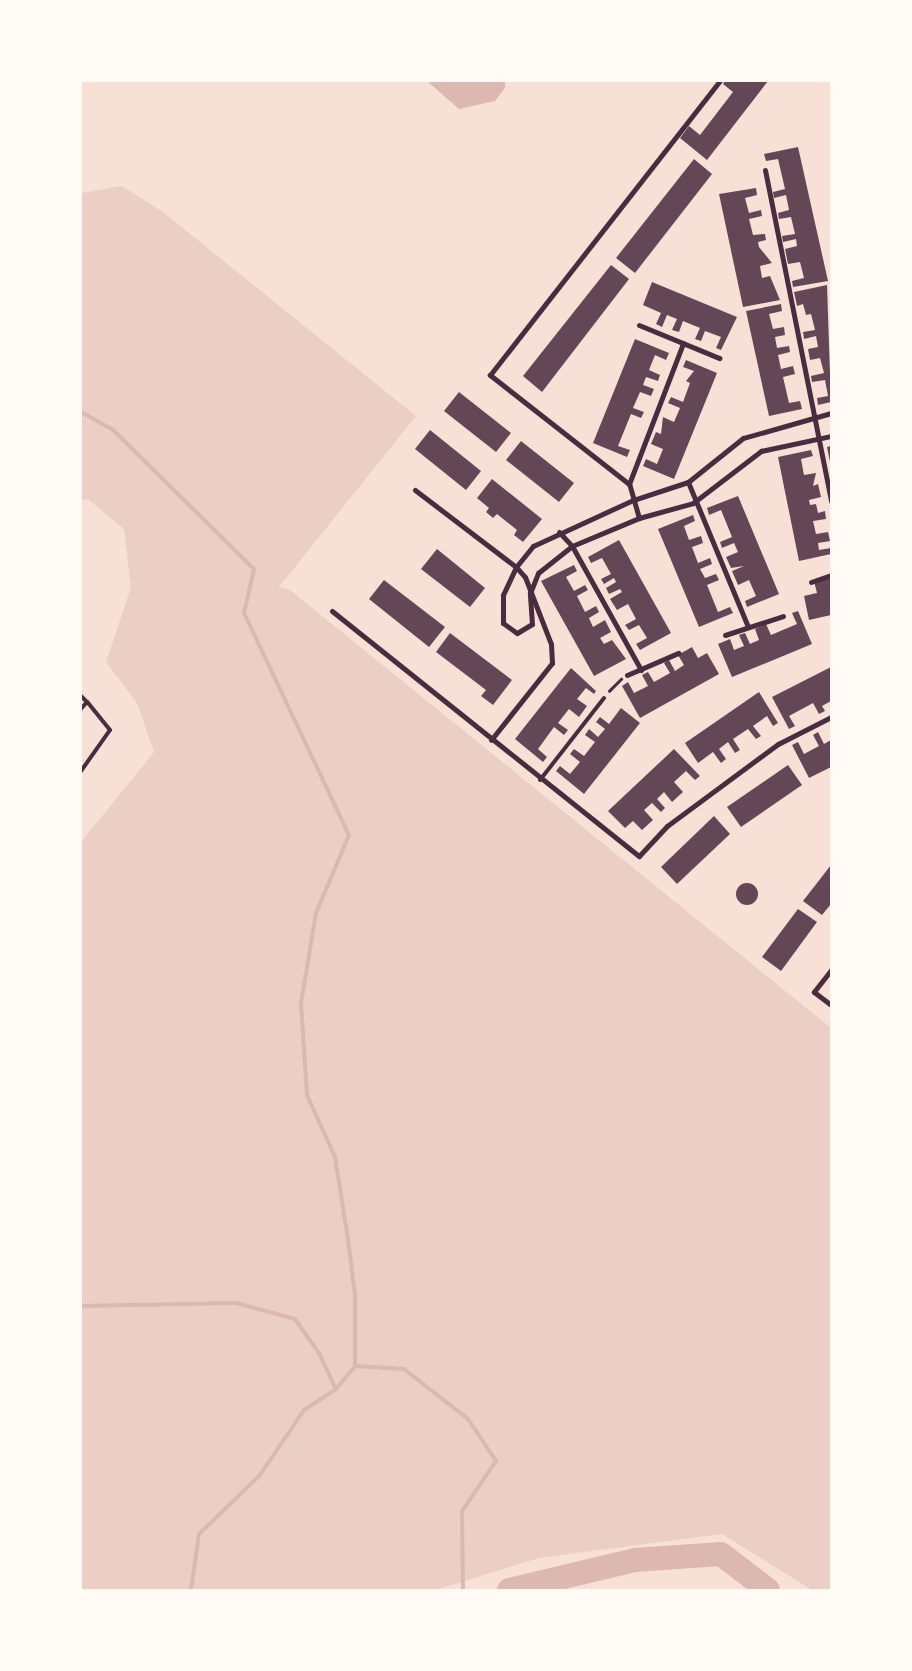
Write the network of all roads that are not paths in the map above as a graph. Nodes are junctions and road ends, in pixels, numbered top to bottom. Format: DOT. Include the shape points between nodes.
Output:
graph roads {
  1 [pos="720,81"];
  2 [pos="765,170"];
  3 [pos="639,325"];
  4 [pos="683,343"];
  5 [pos="719,358"];
  6 [pos="831,413"];
  7 [pos="811,418"];
  8 [pos="831,436"];
  9 [pos="815,438"];
  10 [pos="688,482"];
  11 [pos="628,484"];
  12 [pos="415,490"];
  13 [pos="633,500"];
  14 [pos="831,501"];
  15 [pos="693,503"];
  16 [pos="639,518"];
  17 [pos="558,532"];
  18 [pos="572,546"];
  19 [pos="516,567"];
  20 [pos="831,575"];
  21 [pos="811,582"];
  22 [pos="530,593"];
  23 [pos="332,611"];
  24 [pos="783,616"];
  25 [pos="748,627"];
  26 [pos="725,635"];
  27 [pos="678,653"];
  28 [pos="641,670"];
  29 [pos="627,675"];
  30 [pos="81,696"];
  31 [pos="604,698"];
  32 [pos="87,702"];
  33 [pos="81,709"];
  34 [pos="831,717"];
  35 [pos="491,740"];
  36 [pos="81,771"];
  37 [pos="540,780"];
  38 [pos="831,970"];
  39 [pos="831,1005"];
  1 -- 11 [label="street" via="490,375"];
  2 -- 7 [label="street"];
  3 -- 4 [label="street"];
  4 -- 5 [label="street"];
  4 -- 11 [label="street"];
  6 -- 7 [label="street"];
  7 -- 9 [label="street"];
  7 -- 10 [label="street" via="743,438"];
  8 -- 9 [label="street"];
  9 -- 14 [label="street"];
  9 -- 15 [label="street" via="761,451"];
  10 -- 13 [label="street"];
  10 -- 15 [label="street"];
  11 -- 13 [label="street"];
  12 -- 19 [label="street"];
  13 -- 16 [label="street"];
  13 -- 17 [label="street"];
  15 -- 16 [label="street"];
  15 -- 25 [label="street"];
  16 -- 18 [label="street"];
  17 -- 18 [label="street"];
  17 -- 19 [label="street" via="533,546"];
  18 -- 22 [label="street" via="538,573"];
  18 -- 28 [label="street"];
  19 -- 22 [label="street"];
  19 -- 22 [label="street" via="504,596 502,623 517,633 532,624"];
  20 -- 21 [label="street"];
  22 -- 35 [label="street" via="551,644 552,663"];
  23 -- 35 [label="street"];
  24 -- 25 [label="street"];
  25 -- 26 [label="street"];
  27 -- 28 [label="street"];
  28 -- 29 [label="street"];
  30 -- 32 [label="lane"];
  31 -- 37 [label="lane"];
  32 -- 33 [label="lane"];
  32 -- 36 [label="lane" via="110,730"];
  34 -- 37 [label="street" via="778,744 668,826 638,856"];
  35 -- 37 [label="street"];
  38 -- 39 [label="street" via="814,992"];
}
